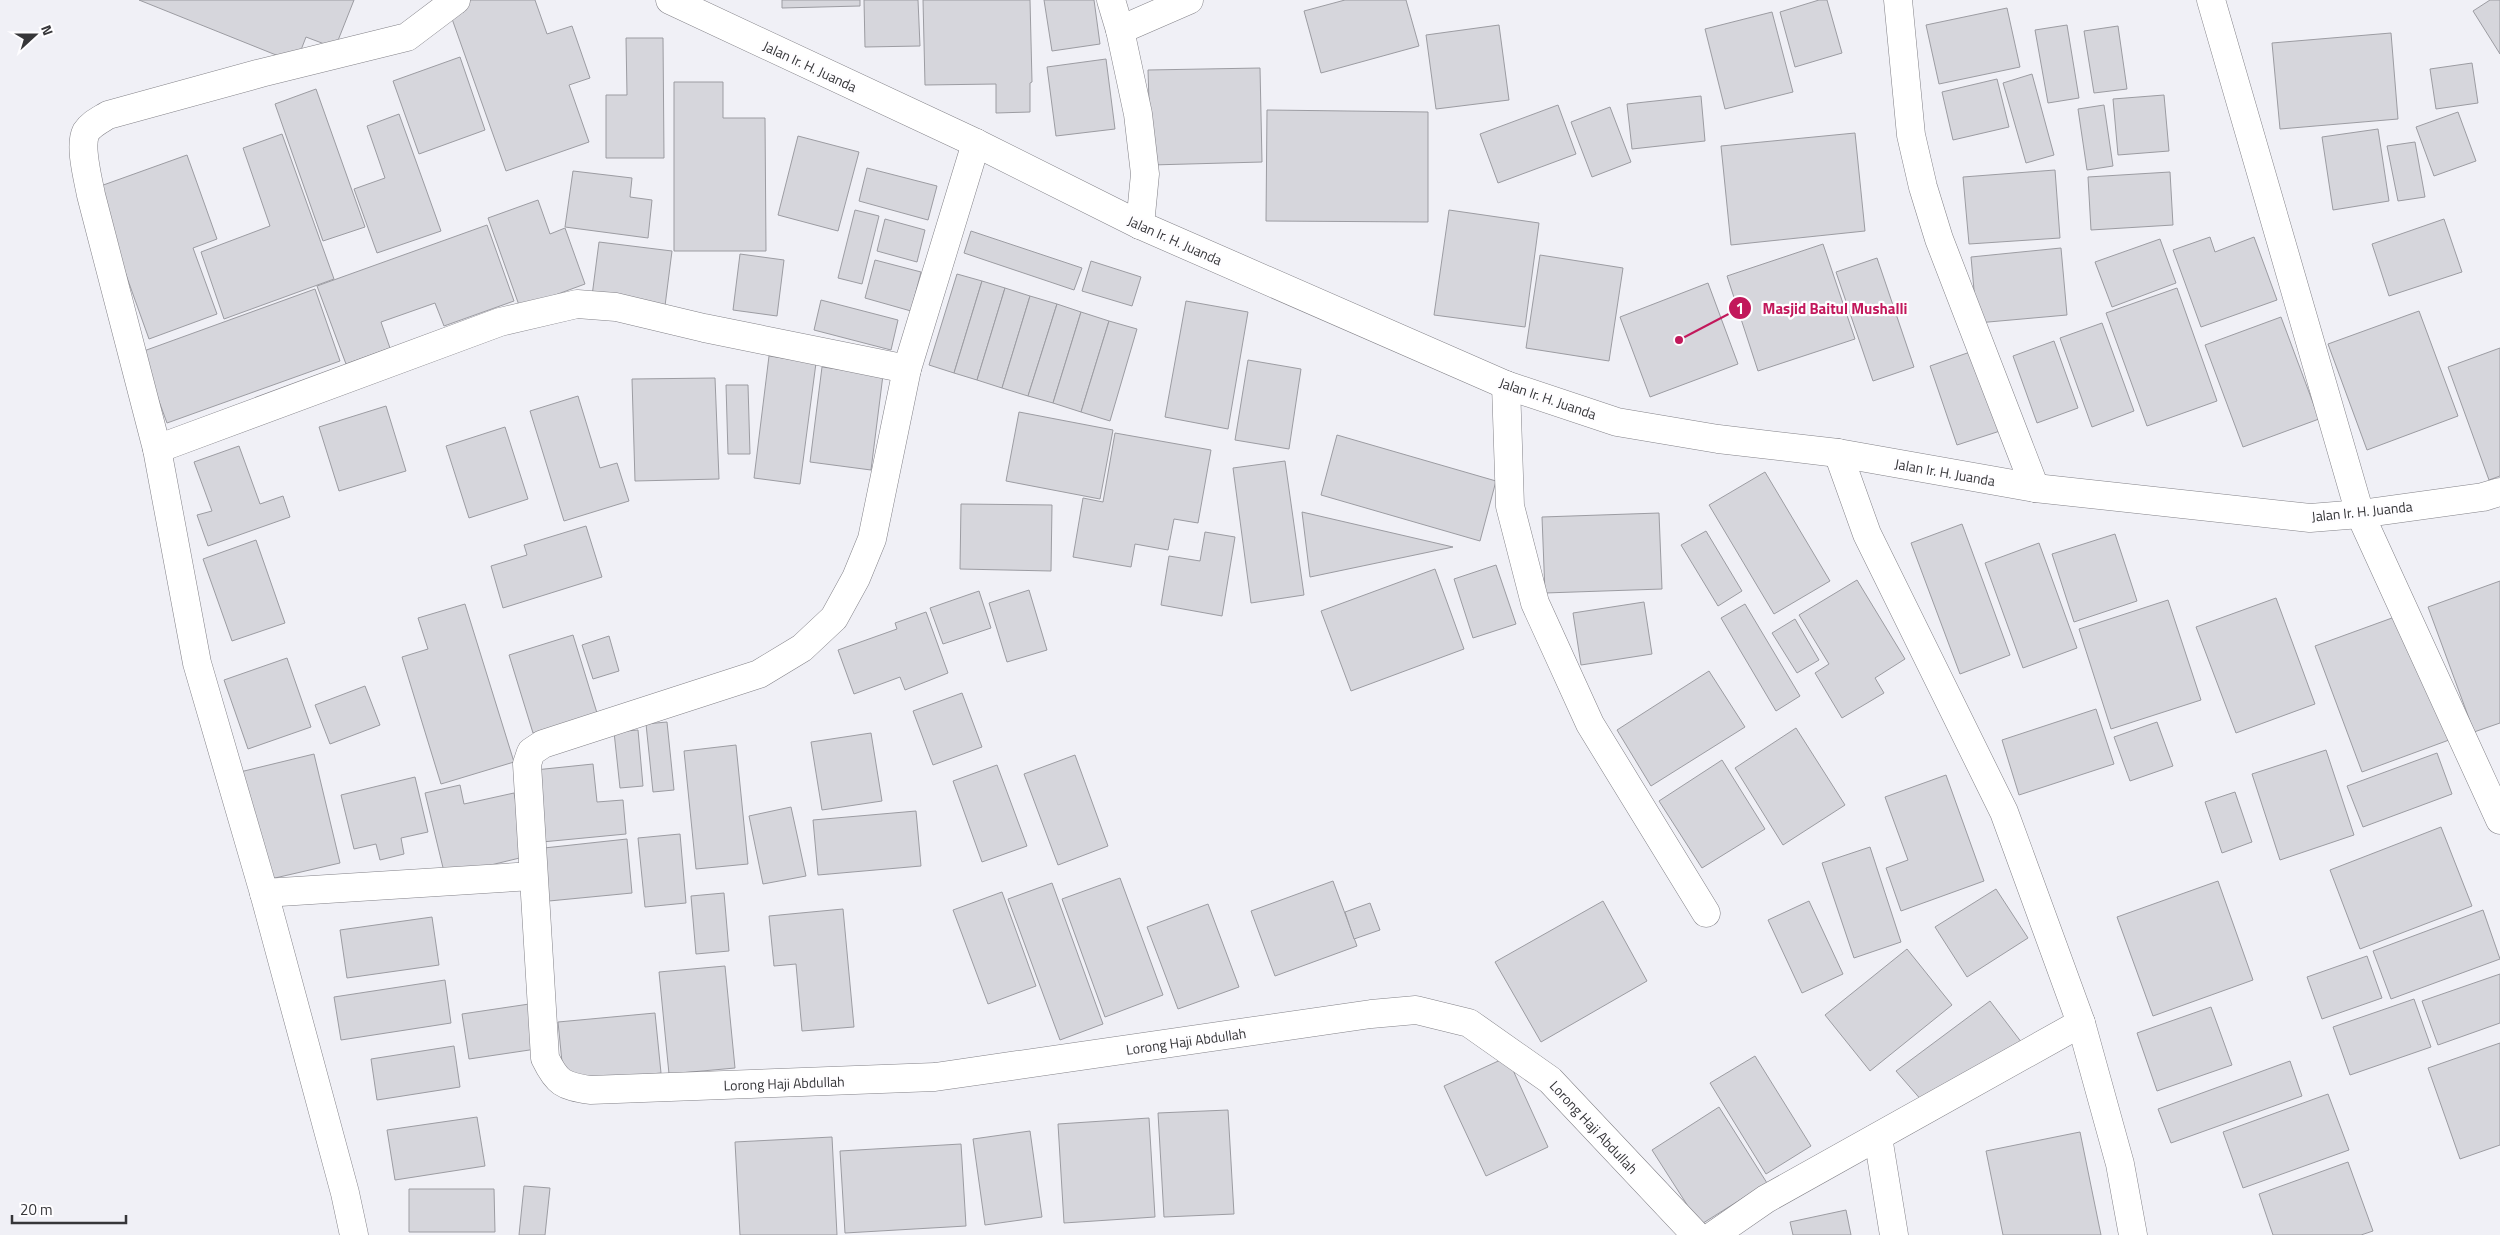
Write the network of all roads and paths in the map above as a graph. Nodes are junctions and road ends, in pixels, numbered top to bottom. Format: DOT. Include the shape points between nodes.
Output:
graph roads {
  1 [pos="456,0"];
  2 [pos="670,0"];
  3 [pos="1111,0"];
  4 [pos="1189,0"];
  5 [pos="1898,0"];
  6 [pos="2211,0"];
  7 [pos="1120,30"];
  8 [pos="976,143"];
  9 [pos="1140,225"];
  10 [pos="907,369"];
  11 [pos="1506,385"];
  12 [pos="156,449"];
  13 [pos="1838,453"];
  14 [pos="2035,488"];
  15 [pos="2500,492"];
  16 [pos="2360,514"];
  17 [pos="2500,820"];
  18 [pos="533,876"];
  19 [pos="264,893"];
  20 [pos="1706,913"];
  21 [pos="2081,1024"];
  22 [pos="1878,1137"];
  23 [pos="354,1235"];
  24 [pos="1696,1235"];
  25 [pos="1714,1235"];
  26 [pos="1894,1235"];
  27 [pos="2133,1235"];
  1 -- 12 [label="street" via="407,37 108,115 94,123 86,133 84,153 91,195"];
  2 -- 8 [label="street, Jalan Ir. H. Juanda"];
  3 -- 7 [label="street"];
  4 -- 7 [label="street"];
  5 -- 14 [label="street" via="1911,135 1923,187 1939,239"];
  6 -- 16 [label="street"];
  7 -- 9 [label="street" via="1138,114 1146,174"];
  8 -- 9 [label="street, Jalan Ir. H. Juanda"];
  8 -- 10 [label="street"];
  9 -- 11 [label="street, Jalan Ir. H. Juanda"];
  10 -- 12 [label="street" via="704,328 616,306 577,304 500,322"];
  10 -- 18 [label="street, Lorong Haji Abdullah" via="872,539 834,618 802,648 759,674 543,744 531,752 527,764"];
  11 -- 13 [label="street, Jalan Ir. H. Juanda" via="1617,422 1718,439"];
  11 -- 20 [label="street" via="1510,506 1535,603 1590,724"];
  12 -- 19 [label="street" via="197,663"];
  13 -- 14 [label="street, Jalan Ir. H. Juanda"];
  13 -- 21 [label="street" via="1867,534 2004,812"];
  14 -- 16 [label="street, Jalan Ir. H. Juanda" via="2310,518"];
  15 -- 16 [label="street, Jalan Ir. H. Juanda"];
  16 -- 17 [label="street"];
  18 -- 19 [label="street"];
  18 -- 24 [label="street, Lorong Haji Abdullah" via="544,1058 554,1077 569,1087 590,1090 935,1078 1416,1010 1469,1023 1550,1080"];
  19 -- 23 [label="street"];
  21 -- 22 [label="street"];
  21 -- 27 [label="street" via="2120,1164"];
  22 -- 25 [label="street" via="1766,1199"];
  22 -- 26 [label="street"];
}
